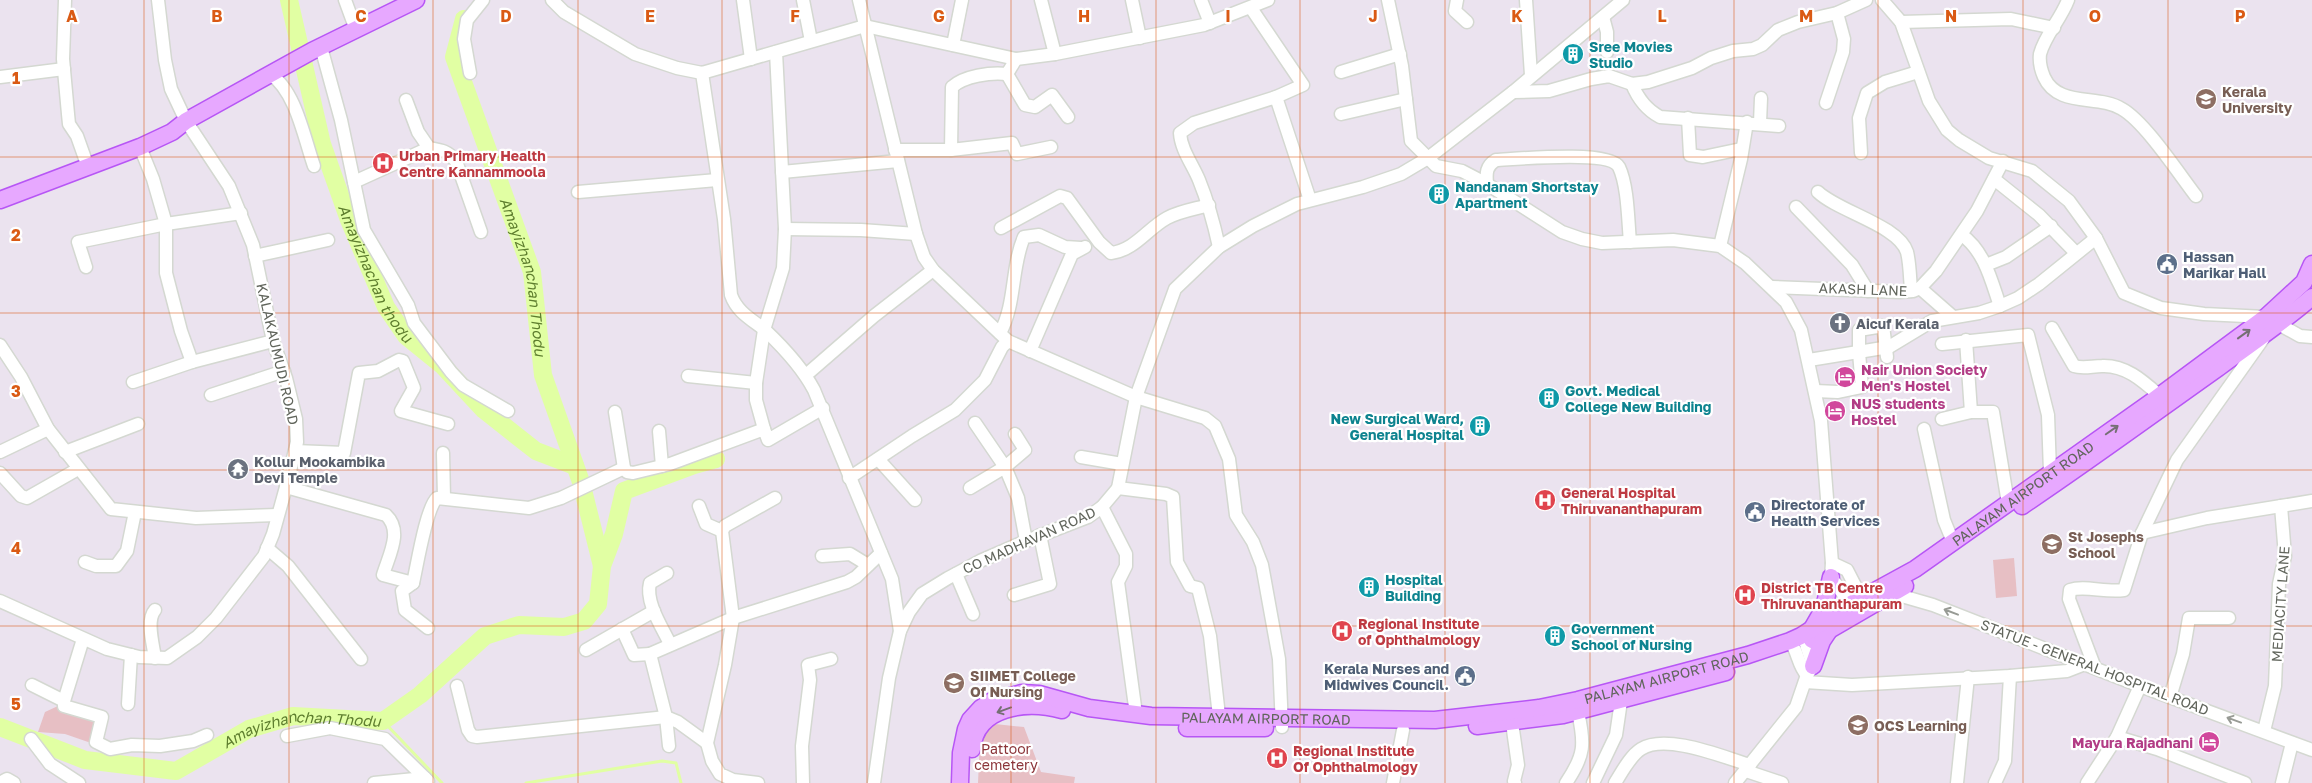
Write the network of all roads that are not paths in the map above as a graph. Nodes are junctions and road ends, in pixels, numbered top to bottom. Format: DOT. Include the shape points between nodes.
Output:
graph roads {
  1 [pos="65,0"];
  2 [pos="158,0"];
  3 [pos="345,0"];
  4 [pos="416,0"];
  5 [pos="484,0"];
  6 [pos="552,0"];
  7 [pos="743,0"];
  8 [pos="803,0"];
  9 [pos="859,0"];
  10 [pos="962,0"];
  11 [pos="1041,0"];
  12 [pos="1132,0"];
  13 [pos="1201,0"];
  14 [pos="1268,0"];
  15 [pos="1388,0"];
  16 [pos="1457,0"];
  17 [pos="1526,0"];
  18 [pos="1623,0"];
  19 [pos="1866,0"];
  20 [pos="1882,0"];
  21 [pos="2068,0"];
  22 [pos="1251,8"];
  23 [pos="1836,13"];
  24 [pos="1603,16"];
  25 [pos="1467,22"];
  26 [pos="1901,22"];
  27 [pos="1210,23"];
  28 [pos="865,26"];
  29 [pos="2054,28"];
  30 [pos="356,30"];
  31 [pos="1140,38"];
  32 [pos="811,41"];
  33 [pos="953,45"];
  34 [pos="317,49"];
  35 [pos="776,52"];
  36 [pos="1607,52"];
  37 [pos="1055,54"];
  38 [pos="1400,54"];
  39 [pos="751,59"];
  40 [pos="1016,59"];
  41 [pos="64,69"];
  42 [pos="275,72"];
  43 [pos="1341,72"];
  44 [pos="1918,72"];
  45 [pos="470,73"];
  46 [pos="702,73"];
  47 [pos="1007,74"];
  48 [pos="1531,75"];
  49 [pos="0,78"];
  50 [pos="1632,84"];
  51 [pos="1513,92"];
  52 [pos="1276,97"];
  53 [pos="1761,98"];
  54 [pos="1406,99"];
  55 [pos="406,100"];
  56 [pos="1826,103"];
  57 [pos="1341,114"];
  58 [pos="1068,117"];
  59 [pos="1688,118"];
  60 [pos="186,121"];
  61 [pos="1753,123"];
  62 [pos="1779,126"];
  63 [pos="140,147"];
  64 [pos="1051,147"];
  65 [pos="428,148"];
  66 [pos="1741,149"];
  67 [pos="951,150"];
  68 [pos="1861,153"];
  69 [pos="896,155"];
  70 [pos="1428,158"];
  71 [pos="2003,161"];
  72 [pos="314,166"];
  73 [pos="88,167"];
  74 [pos="782,172"];
  75 [pos="1994,179"];
  76 [pos="717,180"];
  77 [pos="354,182"];
  78 [pos="1486,184"];
  79 [pos="578,192"];
  80 [pos="1818,192"];
  81 [pos="2196,196"];
  82 [pos="0,200"];
  83 [pos="1310,200"];
  84 [pos="1209,205"];
  85 [pos="1796,207"];
  86 [pos="241,213"];
  87 [pos="1018,218"];
  88 [pos="166,224"];
  89 [pos="2051,226"];
  90 [pos="1001,228"];
  91 [pos="785,229"];
  92 [pos="481,232"];
  93 [pos="916,234"];
  94 [pos="1038,235"];
  95 [pos="1962,235"];
  96 [pos="2096,238"];
  97 [pos="328,240"];
  98 [pos="1099,242"];
  99 [pos="1630,242"];
  100 [pos="1720,246"];
  101 [pos="1220,247"];
  102 [pos="1082,248"];
  103 [pos="2076,253"];
  104 [pos="256,256"];
  105 [pos="2312,264"];
  106 [pos="1986,265"];
  107 [pos="86,267"];
  108 [pos="933,270"];
  109 [pos="1772,287"];
  110 [pos="1916,290"];
  111 [pos="1868,291"];
  112 [pos="2312,297"];
  113 [pos="2000,306"];
  114 [pos="1952,316"];
  115 [pos="2270,326"];
  116 [pos="2052,328"];
  117 [pos="764,330"];
  118 [pos="1004,337"];
  119 [pos="2312,337"];
  120 [pos="1966,340"];
  121 [pos="273,341"];
  122 [pos="1942,344"];
  123 [pos="0,345"];
  124 [pos="1030,351"];
  125 [pos="1859,353"];
  126 [pos="1886,353"];
  127 [pos="1809,360"];
  128 [pos="192,362"];
  129 [pos="284,371"];
  130 [pos="806,374"];
  131 [pos="688,376"];
  132 [pos="134,382"];
  133 [pos="756,383"];
  134 [pos="1815,391"];
  135 [pos="210,395"];
  136 [pos="2160,396"];
  137 [pos="1136,397"];
  138 [pos="823,408"];
  139 [pos="508,411"];
  140 [pos="615,412"];
  141 [pos="1971,412"];
  142 [pos="1942,419"];
  143 [pos="975,423"];
  144 [pos="138,424"];
  145 [pos="448,424"];
  146 [pos="48,429"];
  147 [pos="764,429"];
  148 [pos="1924,429"];
  149 [pos="659,431"];
  150 [pos="1015,434"];
  151 [pos="295,451"];
  152 [pos="0,452"];
  153 [pos="65,452"];
  154 [pos="443,453"];
  155 [pos="1081,457"];
  156 [pos="878,459"];
  157 [pos="1122,464"];
  158 [pos="662,466"];
  159 [pos="1005,467"];
  160 [pos="624,468"];
  161 [pos="78,469"];
  162 [pos="2050,472"];
  163 [pos="0,473"];
  164 [pos="849,478"];
  165 [pos="286,487"];
  166 [pos="970,488"];
  167 [pos="1118,488"];
  168 [pos="444,498"];
  169 [pos="775,498"];
  170 [pos="915,500"];
  171 [pos="2312,501"];
  172 [pos="2008,503"];
  173 [pos="699,506"];
  174 [pos="2280,506"];
  175 [pos="1102,507"];
  176 [pos="135,512"];
  177 [pos="278,515"];
  178 [pos="722,531"];
  179 [pos="2142,533"];
  180 [pos="1040,535"];
  181 [pos="1026,540"];
  182 [pos="1953,542"];
  183 [pos="267,548"];
  184 [pos="881,553"];
  185 [pos="822,556"];
  186 [pos="85,562"];
  187 [pos="868,565"];
  188 [pos="1832,570"];
  189 [pos="667,573"];
  190 [pos="956,574"];
  191 [pos="413,583"];
  192 [pos="1894,593"];
  193 [pos="1014,595"];
  194 [pos="0,603"];
  195 [pos="1863,604"];
  196 [pos="155,610"];
  197 [pos="654,611"];
  198 [pos="973,614"];
  199 [pos="733,618"];
  200 [pos="2229,618"];
  201 [pos="428,628"];
  202 [pos="622,629"];
  203 [pos="900,630"];
  204 [pos="1806,638"];
  205 [pos="83,639"];
  206 [pos="670,644"];
  207 [pos="586,650"];
  208 [pos="650,654"];
  209 [pos="131,655"];
  210 [pos="155,658"];
  211 [pos="361,659"];
  212 [pos="832,659"];
  213 [pos="2090,666"];
  214 [pos="1808,674"];
  215 [pos="2010,676"];
  216 [pos="1968,678"];
  217 [pos="32,685"];
  218 [pos="458,686"];
  219 [pos="2140,686"];
  220 [pos="2170,697"];
  221 [pos="64,701"];
  222 [pos="1621,701"];
  223 [pos="128,704"];
  224 [pos="1578,712"];
  225 [pos="1136,714"];
  226 [pos="1219,716"];
  227 [pos="666,717"];
  228 [pos="1282,722"];
  229 [pos="1512,723"];
  230 [pos="1403,730"];
  231 [pos="2264,731"];
  232 [pos="207,735"];
  233 [pos="287,736"];
  234 [pos="2117,737"];
  235 [pos="31,739"];
  236 [pos="707,743"];
  237 [pos="2292,743"];
  238 [pos="669,746"];
  239 [pos="2312,750"];
  240 [pos="1748,768"];
  241 [pos="427,781"];
  242 [pos="734,782"];
  243 [pos="1568,782"];
  244 [pos="0,783"];
  245 [pos="14,783"];
  246 [pos="79,783"];
  247 [pos="374,783"];
  248 [pos="758,783"];
  249 [pos="803,783"];
  250 [pos="874,783"];
  251 [pos="960,783"];
  252 [pos="970,783"];
  253 [pos="1393,783"];
  254 [pos="1515,783"];
  255 [pos="1593,783"];
  256 [pos="1614,783"];
  257 [pos="1735,783"];
  258 [pos="1782,783"];
  259 [pos="1957,783"];
  260 [pos="1995,783"];
  261 [pos="2087,783"];
  262 [pos="2245,783"];
  263 [pos="2282,783"];
  1 -- 41 [label="street"];
  2 -- 60 [label="street, KALAKAUMUDI ROAD" via="171,89"];
  3 -- 30 [label="street"];
  4 -- 30 [label="main road"];
  5 -- 45 [label="street" via="467,20 464,39"];
  6 -- 46 [label="street" via="564,12 635,54"];
  7 -- 39 [label="street"];
  8 -- 32 [label="street"];
  9 -- 28 [label="street"];
  10 -- 33 [label="street"];
  11 -- 37 [label="street"];
  12 -- 31 [label="street"];
  13 -- 27 [label="street"];
  14 -- 22 [label="street"];
  15 -- 38 [label="street"];
  16 -- 25 [label="street" via="1455,11"];
  17 -- 48 [label="street"];
  18 -- 24 [label="street"];
  19 -- 23 [label="street"];
  20 -- 26 [label="street"];
  21 -- 29 [label="street"];
  22 -- 27 [label="street"];
  22 -- 52 [label="street" via="1303,86"];
  23 -- 50 [label="street" via="1778,30 1753,49 1733,52 1670,76"];
  23 -- 56 [label="street" via="1844,39 1843,52"];
  24 -- 36 [label="street"];
  24 -- 48 [label="street"];
  26 -- 29 [label="street" via="2011,19"];
  26 -- 44 [label="street"];
  27 -- 31 [label="street"];
  28 -- 32 [label="street"];
  28 -- 33 [label="street"];
  28 -- 69 [label="street"];
  29 -- 81 [label="street" via="2040,56 2046,81 2064,96 2109,102 2123,109 2158,146"];
  30 -- 34 [label="main road"];
  31 -- 37 [label="street"];
  32 -- 35 [label="street"];
  33 -- 40 [label="street"];
  34 -- 42 [label="main road"];
  34 -- 77 [label="street" via="341,120"];
  35 -- 39 [label="street"];
  35 -- 74 [label="street"];
  37 -- 40 [label="street"];
  38 -- 43 [label="street"];
  38 -- 54 [label="street"];
  39 -- 46 [label="street"];
  40 -- 47 [label="street"];
  41 -- 49 [label="street"];
  41 -- 73 [label="street" via="69,124"];
  42 -- 60 [label="main road"];
  42 -- 72 [label="street" via="290,97"];
  44 -- 68 [label="street" via="1885,82 1867,93 1859,118"];
  44 -- 71 [label="street" via="1929,101 1947,130 1989,158"];
  46 -- 76 [label="street"];
  47 -- 58 [label="street" via="1024,105 1035,107 1052,95"];
  47 -- 67 [label="street" via="964,80 952,87"];
  48 -- 51 [label="street"];
  50 -- 51 [label="street" via="1608,76 1549,91"];
  50 -- 59 [label="street" via="1650,111 1660,117"];
  51 -- 70 [label="street"];
  52 -- 83 [label="street"];
  52 -- 84 [label="street" via="1194,123 1180,134 1180,142"];
  53 -- 61 [label="street"];
  54 -- 57 [label="street"];
  54 -- 70 [label="street" via="1411,141"];
  55 -- 65 [label="street"];
  59 -- 61 [label="street"];
  59 -- 66 [label="street" via="1690,155 1703,157"];
  60 -- 63 [label="main road" via="172,132"];
  60 -- 86 [label="street, KALAKAUMUDI ROAD" via="229,186"];
  61 -- 62 [label="street"];
  61 -- 66 [label="street"];
  63 -- 73 [label="main road"];
  63 -- 88 [label="street"];
  64 -- 67 [label="street" via="1017,154 1012,143"];
  65 -- 77 [label="street"];
  65 -- 92 [label="street" via="443,150 456,160"];
  66 -- 100 [label="street"];
  67 -- 69 [label="street"];
  69 -- 74 [label="street"];
  69 -- 93 [label="street"];
  70 -- 78 [label="street" via="1436,166 1462,171"];
  70 -- 83 [label="street" via="1401,174"];
  71 -- 75 [label="street, AKASH LANE"];
  71 -- 96 [label="street" via="2032,171 2069,201"];
  73 -- 82 [label="main road"];
  74 -- 91 [label="street"];
  75 -- 89 [label="street"];
  75 -- 95 [label="street, AKASH LANE"];
  76 -- 79 [label="street"];
  76 -- 117 [label="street" via="731,295 738,309"];
  77 -- 139 [label="street" via="364,230 408,305 414,323 464,385"];
  78 -- 99 [label="street" via="1562,232 1602,243"];
  78 -- 99 [label="street" via="1489,164 1496,160 1590,156 1613,161 1623,179"];
  80 -- 110 [label="street" via="1827,200 1872,220 1900,242 1907,252"];
  83 -- 101 [label="street" via="1253,226"];
  84 -- 98 [label="street" via="1166,219 1122,252 1111,253"];
  84 -- 101 [label="street"];
  85 -- 111 [label="street" via="1852,265"];
  86 -- 88 [label="street"];
  86 -- 104 [label="street, KALAKAUMUDI ROAD"];
  87 -- 90 [label="street"];
  87 -- 94 [label="street"];
  87 -- 98 [label="street" via="1060,196 1067,198"];
  88 -- 107 [label="street" via="78,242"];
  88 -- 128 [label="street" via="166,273"];
  89 -- 103 [label="street"];
  89 -- 106 [label="street" via="2006,257"];
  91 -- 93 [label="street"];
  91 -- 117 [label="street" via="783,268"];
  93 -- 108 [label="street"];
  94 -- 102 [label="street" via="1065,246"];
  94 -- 118 [label="street" via="1024,237 1021,243"];
  95 -- 106 [label="street" via="1974,243"];
  95 -- 110 [label="street, AKASH LANE" via="1936,271"];
  96 -- 103 [label="street"];
  96 -- 115 [label="street" via="2124,293 2161,308"];
  97 -- 104 [label="street"];
  98 -- 102 [label="street"];
  99 -- 100 [label="street" via="1672,240"];
  100 -- 109 [label="street"];
  101 -- 137 [label="street" via="1176,289"];
  102 -- 124 [label="street" via="1068,261"];
  103 -- 113 [label="street" via="2039,284"];
  104 -- 121 [label="street, KALAKAUMUDI ROAD"];
  105 -- 115 [label="main road, PALAYAM AIRPORT ROAD" via="2304,282"];
  106 -- 113 [label="street"];
  108 -- 118 [label="street"];
  108 -- 130 [label="street"];
  109 -- 111 [label="street, AKASH LANE"];
  109 -- 127 [label="street" via="1786,302 1801,330"];
  110 -- 111 [label="street, AKASH LANE"];
  110 -- 114 [label="street"];
  112 -- 115 [label="main road, PALAYAM AIRPORT ROAD" via="2295,312"];
  113 -- 114 [label="street" via="1979,313"];
  114 -- 126 [label="street" via="1924,324"];
  115 -- 119 [label="street"];
  136 -- 115 [label="main road, PALAYAM AIRPORT ROAD, one-way"];
  115 -- 179 [label="street" via="2177,460"];
  115 -- 192 [label="main road, PALAYAM AIRPORT ROAD" via="2232,358 2130,432"];
  116 -- 136 [label="street" via="2074,366 2122,369 2139,377"];
  117 -- 130 [label="street"];
  117 -- 133 [label="street"];
  118 -- 124 [label="street"];
  118 -- 156 [label="street" via="985,380 955,410"];
  120 -- 122 [label="street"];
  120 -- 141 [label="street"];
  120 -- 162 [label="street" via="2028,335 2048,415"];
  121 -- 128 [label="street"];
  121 -- 129 [label="street, KALAKAUMUDI ROAD"];
  123 -- 146 [label="street" via="22,377"];
  124 -- 137 [label="street"];
  125 -- 126 [label="street"];
  125 -- 126 [label="street" via="1859,330 1883,326"];
  125 -- 127 [label="street"];
  125 -- 134 [label="street" via="1862,387 1838,392"];
  127 -- 134 [label="street"];
  128 -- 132 [label="street"];
  129 -- 135 [label="street"];
  129 -- 151 [label="street, KALAKAUMUDI ROAD" via="296,420"];
  130 -- 138 [label="street"];
  131 -- 133 [label="street"];
  133 -- 147 [label="street" via="756,400"];
  134 -- 188 [label="street" via="1821,422"];
  162 -- 136 [label="main road, PALAYAM AIRPORT ROAD, one-way"];
  137 -- 157 [label="street"];
  137 -- 228 [label="street" via="1205,418 1215,426 1228,459 1236,515 1253,542 1262,565 1279,658"];
  138 -- 147 [label="street" via="768,440"];
  138 -- 164 [label="street"];
  140 -- 160 [label="street"];
  141 -- 142 [label="street"];
  141 -- 172 [label="street" via="1993,412"];
  143 -- 159 [label="street"];
  144 -- 153 [label="street"];
  145 -- 151 [label="street" via="401,411 414,388 403,361 399,360 378,372 359,373 344,454"];
  146 -- 152 [label="street"];
  146 -- 153 [label="street"];
  147 -- 158 [label="street"];
  148 -- 182 [label="street" via="1944,520"];
  149 -- 158 [label="street"];
  150 -- 159 [label="street" via="1025,450"];
  151 -- 165 [label="street, KALAKAUMUDI ROAD"];
  153 -- 161 [label="street"];
  154 -- 168 [label="street"];
  155 -- 157 [label="street"];
  156 -- 164 [label="street"];
  156 -- 170 [label="street"];
  157 -- 167 [label="street"];
  158 -- 160 [label="street" via="633,473"];
  159 -- 166 [label="street"];
  159 -- 181 [label="street" via="1018,498"];
  160 -- 168 [label="street" via="561,498 528,508"];
  161 -- 163 [label="street" via="27,498 21,496"];
  161 -- 176 [label="street" via="111,509"];
  162 -- 172 [label="main road, PALAYAM AIRPORT ROAD"];
  164 -- 184 [label="street"];
  165 -- 177 [label="street, KALAKAUMUDI ROAD"];
  165 -- 191 [label="street" via="386,515 396,531 383,575"];
  167 -- 175 [label="street, CO MADHAVAN ROAD"];
  167 -- 226 [label="street" via="1173,497 1177,562 1190,586 1198,588 1210,636"];
  168 -- 191 [label="street" via="433,502"];
  169 -- 178 [label="street" via="725,526"];
  171 -- 174 [label="street"];
  172 -- 182 [label="main road, PALAYAM AIRPORT ROAD"];
  173 -- 178 [label="street" via="706,524"];
  174 -- 179 [label="street"];
  174 -- 231 [label="street, MEDIACITY LANE" via="2285,556 2279,584 2275,686"];
  175 -- 180 [label="street, CO MADHAVAN ROAD" via="1088,517"];
  175 -- 225 [label="street" via="1126,554 1126,566 1118,582"];
  176 -- 177 [label="street" via="196,518"];
  176 -- 186 [label="street" via="126,551 116,566 96,566"];
  177 -- 183 [label="street, KALAKAUMUDI ROAD"];
  178 -- 199 [label="street"];
  179 -- 213 [label="street" via="2124,590 2070,590 2068,599"];
  180 -- 181 [label="street, CO MADHAVAN ROAD"];
  180 -- 193 [label="street" via="1050,584"];
  181 -- 190 [label="street, CO MADHAVAN ROAD"];
  182 -- 195 [label="main road, PALAYAM AIRPORT ROAD"];
  183 -- 210 [label="street, KALAKAUMUDI ROAD" via="216,618 167,658"];
  183 -- 211 [label="street" via="288,566"];
  184 -- 187 [label="street"];
  184 -- 203 [label="street" via="892,578"];
  185 -- 187 [label="street" via="850,554"];
  187 -- 199 [label="street" via="848,582"];
  188 -- 195 [label="street"];
  188 -- 204 [label="main road" via="1824,608"];
  189 -- 197 [label="street" via="650,582"];
  190 -- 198 [label="street"];
  190 -- 203 [label="street, CO MADHAVAN ROAD" via="922,594"];
  191 -- 201 [label="street" via="402,591 404,610"];
  192 -- 195 [label="main road, PALAYAM AIRPORT ROAD"];
  213 -- 192 [label="street, STATUE - GENERAL HOSPITAL ROAD, one-way"];
  194 -- 205 [label="street, KALAKAUMUDI ROAD"];
  195 -- 204 [label="main road, PALAYAM AIRPORT ROAD"];
  196 -- 210 [label="street" via="151,631"];
  197 -- 202 [label="street"];
  197 -- 206 [label="street"];
  199 -- 206 [label="street"];
  199 -- 236 [label="street" via="726,665"];
  200 -- 220 [label="street" via="2189,618 2183,654"];
  202 -- 207 [label="street"];
  202 -- 208 [label="street" via="634,655"];
  203 -- 250 [label="street, CO MADHAVAN ROAD" via="883,712"];
  204 -- 214 [label="street"];
  204 -- 214 [label="main road" via="1822,641"];
  204 -- 222 [label="main road, PALAYAM AIRPORT ROAD" via="1757,664"];
  204 -- 228 [label="main road, PALAYAM AIRPORT ROAD" via="1748,656 1539,708 1435,720"];
  205 -- 209 [label="street, KALAKAUMUDI ROAD"];
  205 -- 221 [label="street"];
  206 -- 208 [label="street"];
  208 -- 227 [label="street"];
  209 -- 210 [label="street, KALAKAUMUDI ROAD"];
  209 -- 223 [label="street"];
  212 -- 249 [label="street" via="808,665 810,680 802,746"];
  213 -- 215 [label="street"];
  213 -- 219 [label="street, STATUE - GENERAL HOSPITAL ROAD"];
  214 -- 216 [label="street" via="1852,685"];
  214 -- 240 [label="street" via="1796,707"];
  215 -- 216 [label="street"];
  215 -- 260 [label="street" via="2005,761"];
  216 -- 259 [label="street"];
  217 -- 221 [label="street"];
  218 -- 227 [label="street" via="468,730 477,737"];
  219 -- 220 [label="street, STATUE - GENERAL HOSPITAL ROAD"];
  219 -- 234 [label="street"];
  231 -- 220 [label="street, STATUE - GENERAL HOSPITAL ROAD, one-way"];
  221 -- 232 [label="street" via="64,706 102,716 96,742 110,749 132,745 160,746 193,741"];
  222 -- 224 [label="main road, PALAYAM AIRPORT ROAD"];
  222 -- 255 [label="street" via="1616,735"];
  224 -- 229 [label="main road, PALAYAM AIRPORT ROAD"];
  224 -- 243 [label="street" via="1584,741 1582,754"];
  225 -- 226 [label="main road, PALAYAM AIRPORT ROAD"];
  225 -- 251 [label="main road, PALAYAM AIRPORT ROAD" via="1089,708 1039,694 1022,693 992,701 980,708 966,729"];
  226 -- 228 [label="main road, PALAYAM AIRPORT ROAD"];
  227 -- 236 [label="street"];
  227 -- 238 [label="street"];
  228 -- 230 [label="main road, PALAYAM AIRPORT ROAD"];
  228 -- 252 [label="main road, PALAYAM AIRPORT ROAD, one-way" via="1153,727 1020,705 986,718 977,731 972,743"];
  229 -- 230 [label="main road, PALAYAM AIRPORT ROAD"];
  229 -- 254 [label="street" via="1518,765"];
  230 -- 253 [label="street"];
  231 -- 237 [label="street, STATUE - GENERAL HOSPITAL ROAD"];
  233 -- 241 [label="street" via="330,728 385,739"];
  234 -- 261 [label="street"];
  234 -- 262 [label="street"];
  235 -- 246 [label="street" via="50,764"];
  236 -- 242 [label="street" via="720,774"];
  237 -- 239 [label="street, STATUE - GENERAL HOSPITAL ROAD"];
  237 -- 263 [label="street"];
  240 -- 256 [label="street" via="1690,748 1654,744 1640,750"];
  240 -- 257 [label="street"];
  240 -- 258 [label="street"];
  241 -- 247 [label="street"];
  242 -- 248 [label="street"];
  244 -- 245 [label="street" via="7,779"];
}
